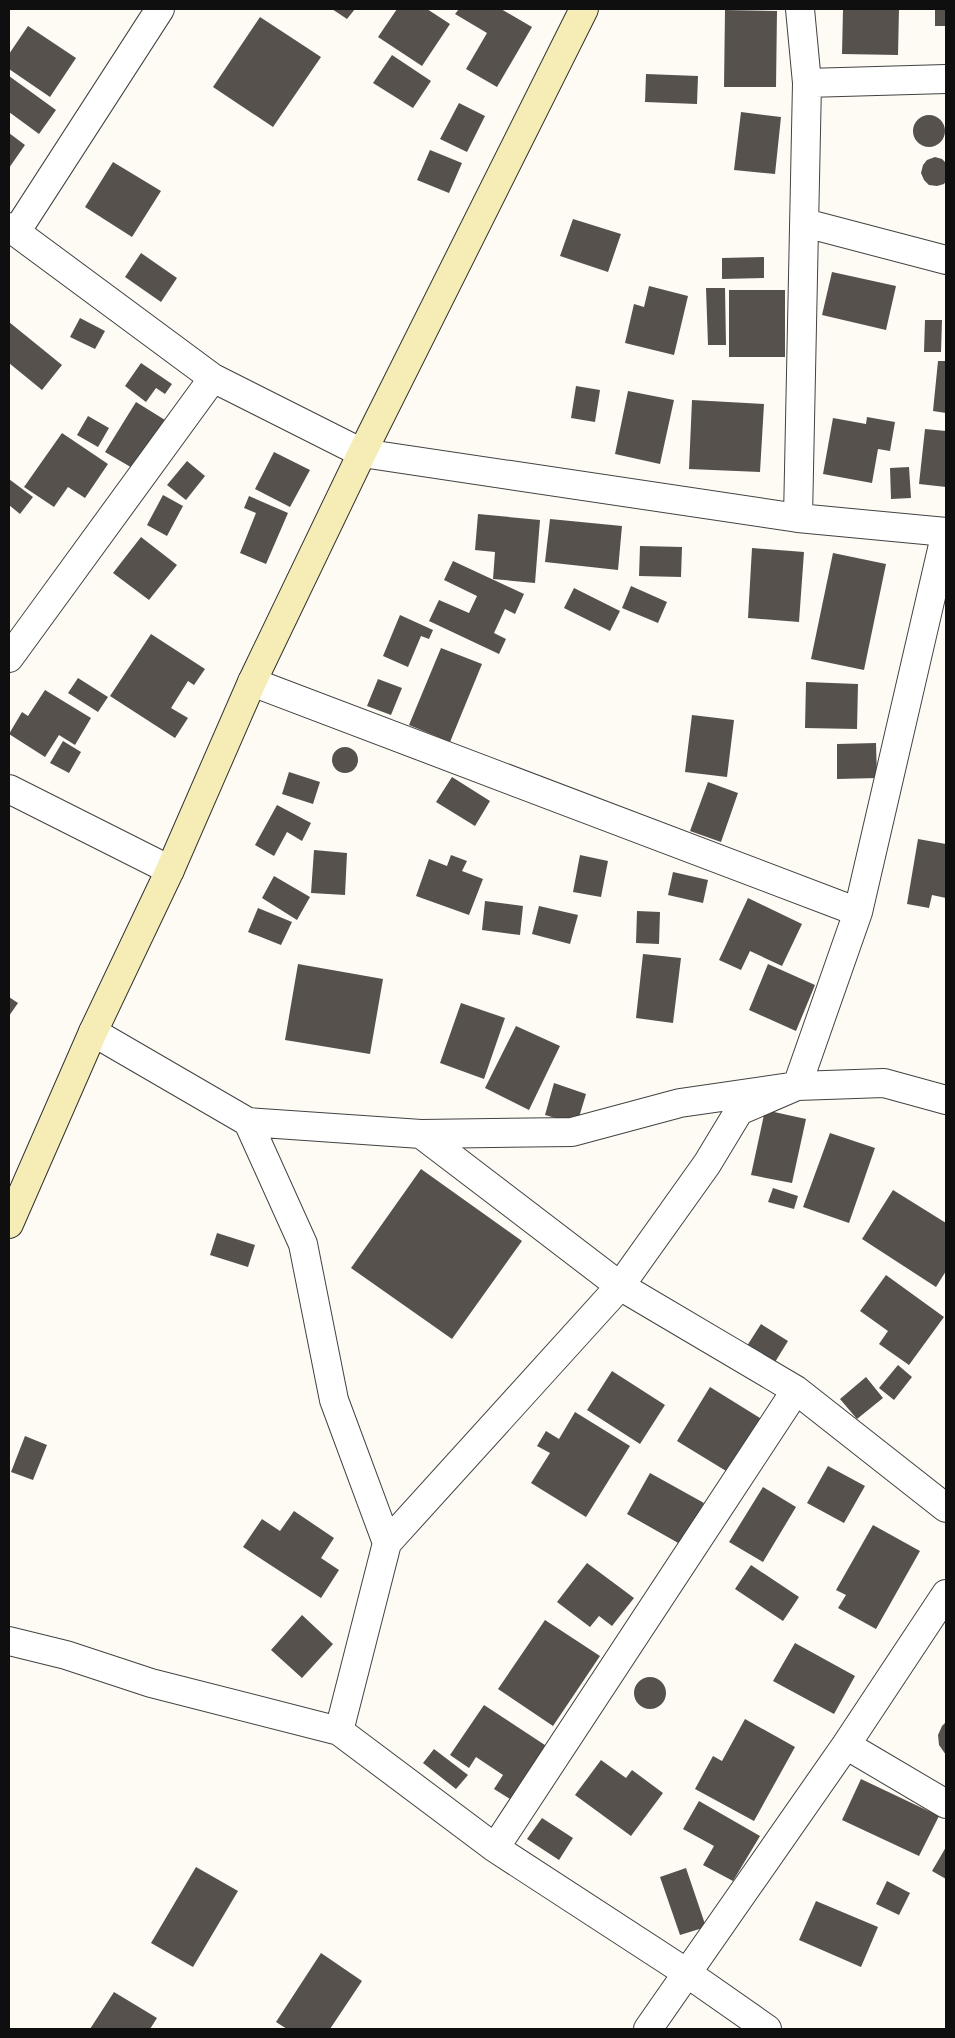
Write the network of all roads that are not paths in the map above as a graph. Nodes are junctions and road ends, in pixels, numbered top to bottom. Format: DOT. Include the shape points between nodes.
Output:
graph roads {
  1 [pos="160,9"];
  2 [pos="584,9"];
  3 [pos="800,9"];
  4 [pos="946,79"];
  5 [pos="808,83"];
  6 [pos="805,223"];
  7 [pos="12,229"];
  8 [pos="946,260"];
  9 [pos="213,378"];
  10 [pos="362,453"];
  11 [pos="798,518"];
  12 [pos="946,532"];
  13 [pos="9,658"];
  14 [pos="252,682"];
  15 [pos="9,789"];
  16 [pos="170,870"];
  17 [pos="858,912"];
  18 [pos="92,1032"];
  19 [pos="797,1086"];
  20 [pos="946,1100"];
  21 [pos="248,1122"];
  22 [pos="421,1134"];
  23 [pos="9,1224"];
  24 [pos="620,1286"];
  25 [pos="796,1390"];
  26 [pos="946,1508"];
  27 [pos="387,1543"];
  28 [pos="946,1594"];
  29 [pos="9,1641"];
  30 [pos="339,1731"];
  31 [pos="846,1745"];
  32 [pos="946,1804"];
  33 [pos="495,1848"];
  34 [pos="686,1973"];
  35 [pos="648,2029"];
  36 [pos="767,2029"];
  1 -- 7 [label="street"];
  2 -- 10 [label="main road"];
  3 -- 5 [label="street"];
  4 -- 5 [label="street"];
  5 -- 6 [label="street"];
  6 -- 8 [label="street"];
  6 -- 11 [label="street"];
  7 -- 9 [label="street"];
  9 -- 10 [label="street"];
  9 -- 13 [label="street"];
  10 -- 11 [label="street"];
  10 -- 14 [label="main road"];
  11 -- 12 [label="street"];
  12 -- 17 [label="street"];
  14 -- 16 [label="main road"];
  14 -- 17 [label="street"];
  15 -- 16 [label="street"];
  16 -- 18 [label="main road"];
  17 -- 19 [label="street"];
  18 -- 21 [label="street"];
  18 -- 23 [label="main road"];
  19 -- 20 [label="street" via="884,1083"];
  19 -- 22 [label="street" via="680,1103 572,1132"];
  19 -- 24 [label="street" via="739,1111 707,1164"];
  21 -- 22 [label="street"];
  21 -- 27 [label="street" via="303,1244 334,1400"];
  22 -- 24 [label="street"];
  24 -- 25 [label="street"];
  24 -- 27 [label="street"];
  25 -- 26 [label="street"];
  25 -- 33 [label="street"];
  27 -- 30 [label="street"];
  28 -- 31 [label="street"];
  29 -- 30 [label="street" via="66,1655 151,1683"];
  30 -- 33 [label="street"];
  31 -- 32 [label="street"];
  31 -- 34 [label="street"];
  33 -- 34 [label="street"];
  34 -- 35 [label="street"];
  34 -- 36 [label="street"];
}
